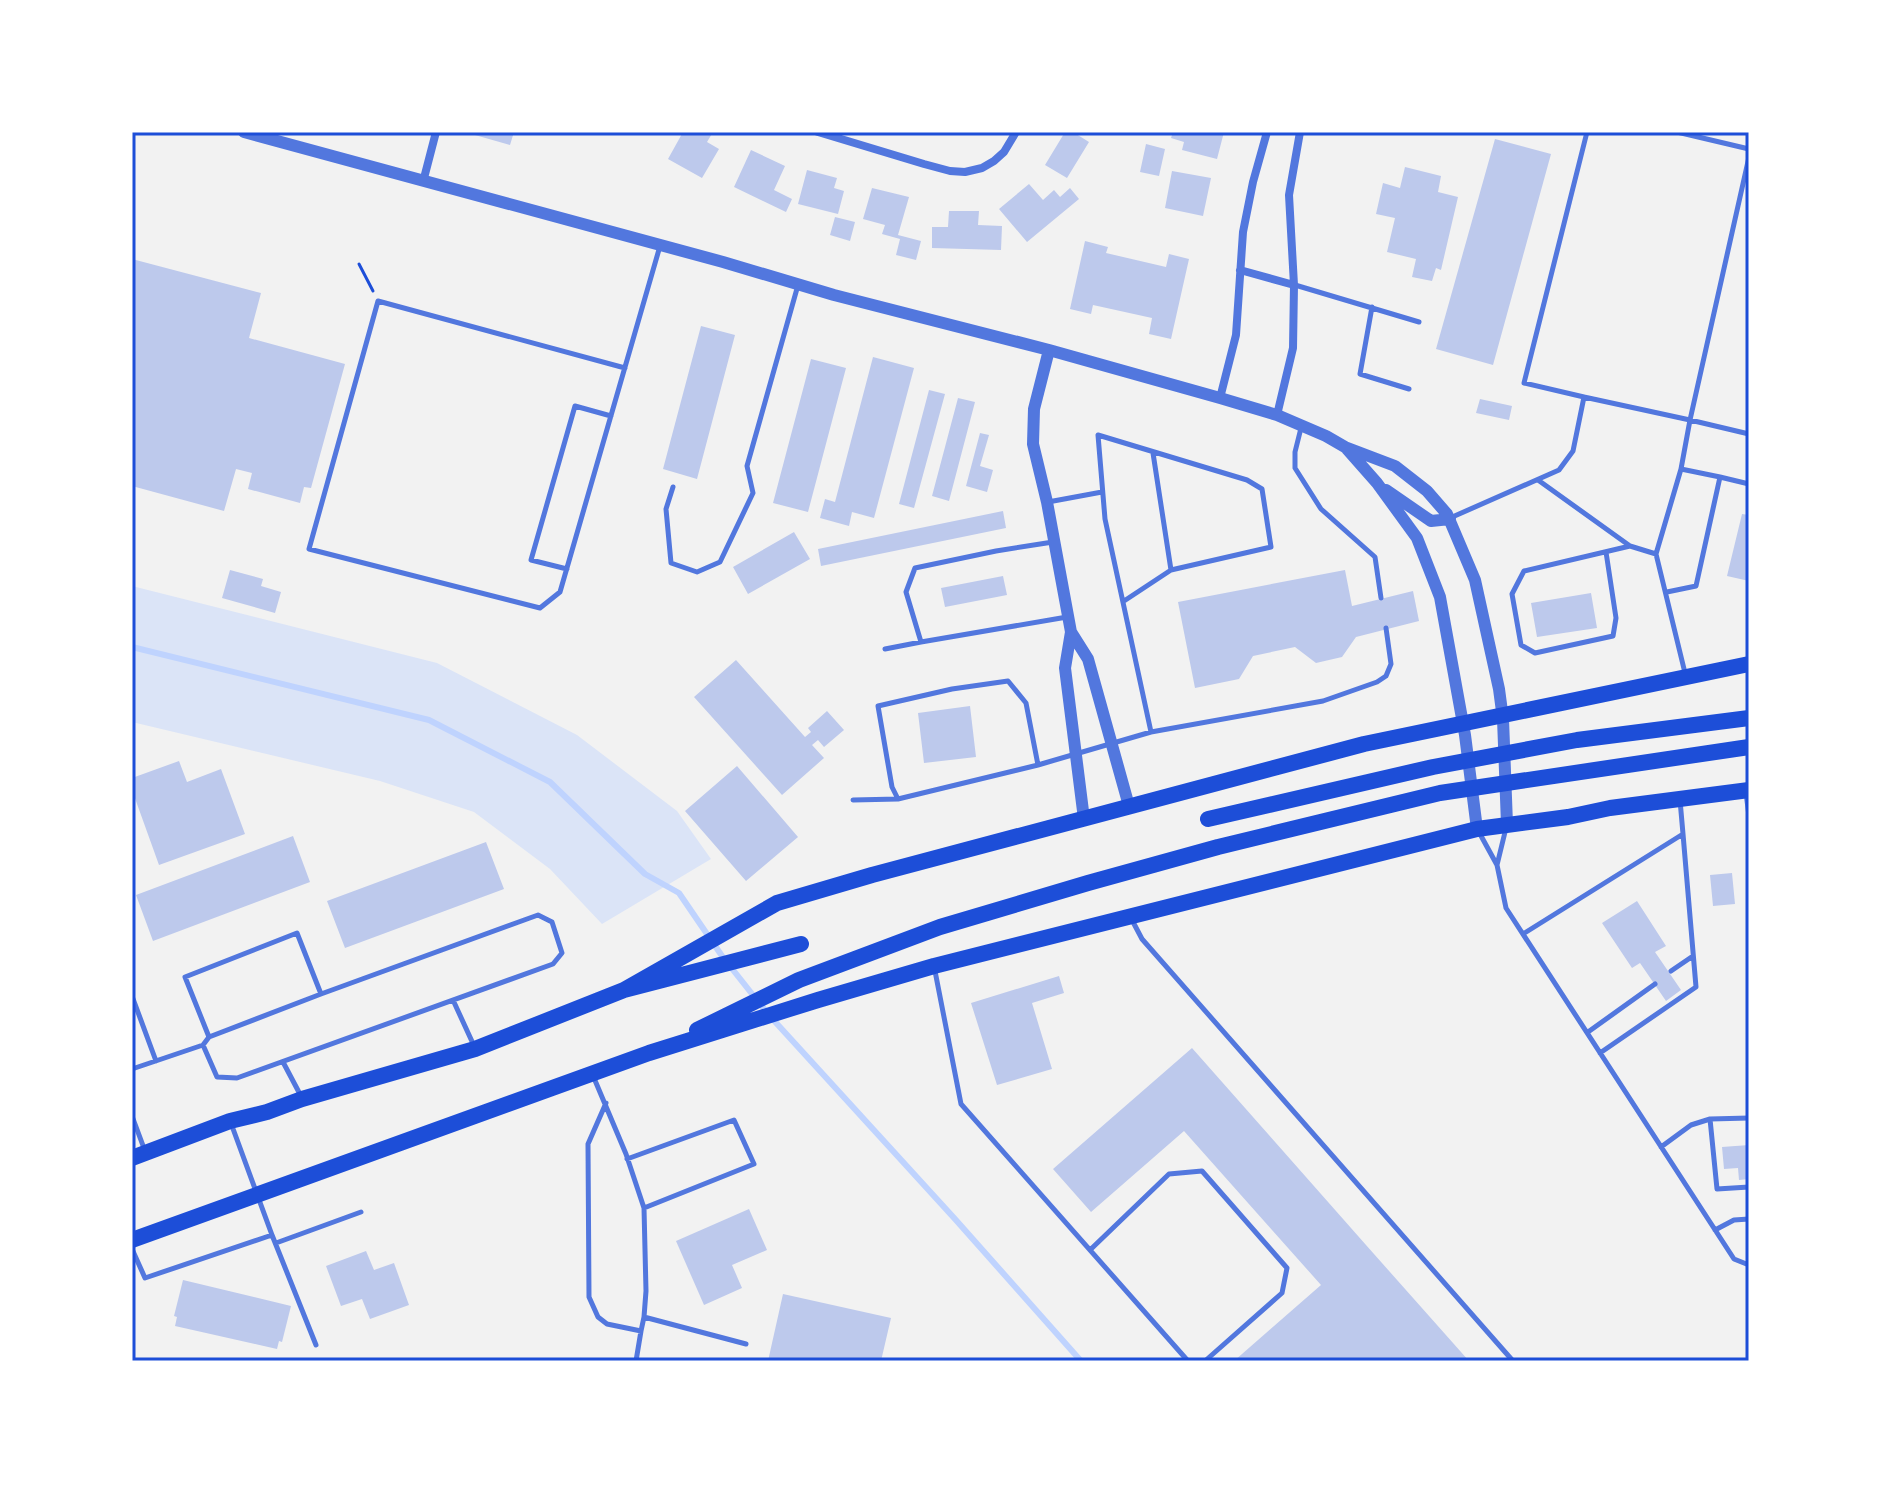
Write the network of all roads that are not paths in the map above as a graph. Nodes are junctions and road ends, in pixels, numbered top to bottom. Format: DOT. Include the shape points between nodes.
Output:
graph roads {
  1 [pos="244,132"];
  2 [pos="436,132"];
  3 [pos="818,132"];
  4 [pos="1016,132"];
  5 [pos="1267,132"];
  6 [pos="1300,132"];
  7 [pos="1587,132"];
  8 [pos="1677,132"];
  9 [pos="1749,149"];
  10 [pos="1749,157"];
  11 [pos="423,182"];
  12 [pos="661,245"];
  13 [pos="1240,270"];
  14 [pos="798,284"];
  15 [pos="1294,285"];
  16 [pos="1372,307"];
  17 [pos="1419,322"];
  18 [pos="1049,350"];
  19 [pos="625,368"];
  20 [pos="1409,389"];
  21 [pos="1584,397"];
  22 [pos="1220,398"];
  23 [pos="1277,415"];
  24 [pos="611,416"];
  25 [pos="1690,420"];
  26 [pos="1302,425"];
  27 [pos="1749,434"];
  28 [pos="1345,447"];
  29 [pos="1153,453"];
  30 [pos="1681,469"];
  31 [pos="1720,477"];
  32 [pos="1538,480"];
  33 [pos="1377,483"];
  34 [pos="1749,484"];
  35 [pos="673,487"];
  36 [pos="1102,492"];
  37 [pos="1047,502"];
  38 [pos="1450,519"];
  39 [pos="1055,541"];
  40 [pos="1630,546"];
  41 [pos="1606,552"];
  42 [pos="1656,554"];
  43 [pos="567,569"];
  44 [pos="1171,570"];
  45 [pos="1666,592"];
  46 [pos="1381,598"];
  47 [pos="1124,601"];
  48 [pos="1068,617"];
  49 [pos="1386,628"];
  50 [pos="1071,632"];
  51 [pos="921,642"];
  52 [pos="885,649"];
  53 [pos="1749,664"];
  54 [pos="1686,677"];
  55 [pos="1502,715"];
  56 [pos="1749,718"];
  57 [pos="1463,723"];
  58 [pos="1151,732"];
  59 [pos="1111,744"];
  60 [pos="1749,747"];
  61 [pos="1076,754"];
  62 [pos="1038,765"];
  63 [pos="1747,791"];
  64 [pos="898,799"];
  65 [pos="1679,799"];
  66 [pos="853,800"];
  67 [pos="1129,806"];
  68 [pos="1749,816"];
  69 [pos="1084,819"];
  70 [pos="1208,819"];
  71 [pos="1507,824"];
  72 [pos="1477,829"];
  73 [pos="1683,834"];
  74 [pos="1497,865"];
  75 [pos="1130,916"];
  76 [pos="1523,934"];
  77 [pos="801,944"];
  78 [pos="1693,955"];
  79 [pos="934,966"];
  80 [pos="1671,971"];
  81 [pos="1655,984"];
  82 [pos="624,990"];
  83 [pos="321,994"];
  84 [pos="132,996"];
  85 [pos="453,1000"];
  86 [pos="1588,1032"];
  87 [pos="209,1037"];
  88 [pos="203,1045"];
  89 [pos="475,1049"];
  90 [pos="649,1053"];
  91 [pos="1600,1053"];
  92 [pos="156,1061"];
  93 [pos="283,1062"];
  94 [pos="132,1069"];
  95 [pos="592,1073"];
  96 [pos="302,1099"];
  97 [pos="606,1103"];
  98 [pos="132,1116"];
  99 [pos="1749,1118"];
  100 [pos="1710,1119"];
  101 [pos="230,1121"];
  102 [pos="1661,1147"];
  103 [pos="139,1155"];
  104 [pos="627,1159"];
  105 [pos="1749,1187"];
  106 [pos="258,1195"];
  107 [pos="644,1208"];
  108 [pos="361,1212"];
  109 [pos="1749,1219"];
  110 [pos="1715,1230"];
  111 [pos="272,1235"];
  112 [pos="132,1240"];
  113 [pos="276,1243"];
  114 [pos="132,1249"];
  115 [pos="1090,1250"];
  116 [pos="1749,1265"];
  117 [pos="644,1317"];
  118 [pos="641,1331"];
  119 [pos="746,1344"];
  120 [pos="316,1345"];
  121 [pos="636,1361"];
  122 [pos="1188,1361"];
  123 [pos="1205,1361"];
  124 [pos="1513,1361"];
  1 -- 11 [label="street"];
  2 -- 11 [label="street"];
  3 -- 4 [label="street" via="965,172 994,161"];
  5 -- 13 [label="street" via="1243,232"];
  6 -- 15 [label="street" via="1289,195"];
  7 -- 21 [label="lane" via="1524,383"];
  8 -- 9 [label="lane"];
  10 -- 25 [label="lane"];
  11 -- 12 [label="street"];
  12 -- 14 [label="street"];
  12 -- 19 [label="lane"];
  13 -- 15 [label="street"];
  13 -- 22 [label="street" via="1236,335"];
  14 -- 18 [label="street"];
  14 -- 35 [label="lane" via="747,466 753,493 720,562 697,572 671,563 666,509"];
  15 -- 16 [label="lane"];
  15 -- 23 [label="street" via="1293,348"];
  16 -- 17 [label="lane"];
  16 -- 20 [label="lane" via="1360,374"];
  18 -- 22 [label="street"];
  18 -- 37 [label="street" via="1034,409 1033,444"];
  19 -- 24 [label="lane"];
  19 -- 43 [label="lane" via="378,301 309,549 540,608 560,592"];
  21 -- 25 [label="lane"];
  21 -- 32 [label="lane" via="1573,451 1559,470"];
  22 -- 23 [label="street"];
  23 -- 26 [label="street"];
  24 -- 43 [label="lane"];
  24 -- 43 [label="lane" via="575,406 531,560"];
  25 -- 27 [label="lane"];
  25 -- 30 [label="lane"];
  26 -- 28 [label="street"];
  26 -- 46 [label="lane" via="1295,468 1321,509 1375,557"];
  28 -- 33 [label="street"];
  28 -- 38 [label="street" via="1395,466 1427,491"];
  29 -- 36 [label="lane" via="1098,435"];
  29 -- 44 [label="lane"];
  29 -- 44 [label="lane" via="1262,489 1271,547"];
  30 -- 31 [label="lane"];
  30 -- 42 [label="lane"];
  31 -- 34 [label="lane"];
  31 -- 45 [label="lane" via="1696,586"];
  32 -- 38 [label="lane"];
  32 -- 40 [label="lane"];
  33 -- 38 [label="street" via="1431,521"];
  33 -- 57 [label="street" via="1417,538 1440,597"];
  36 -- 37 [label="lane"];
  36 -- 47 [label="lane"];
  37 -- 39 [label="street"];
  38 -- 55 [label="street" via="1475,580"];
  39 -- 48 [label="street"];
  39 -- 51 [label="lane" via="915,568 906,592"];
  40 -- 41 [label="lane"];
  40 -- 42 [label="lane"];
  41 -- 41 [label="lane" via="1524,571 1512,594 1521,645 1535,653 1613,636 1616,618"];
  42 -- 45 [label="lane"];
  44 -- 47 [label="lane"];
  45 -- 54 [label="lane"];
  47 -- 58 [label="lane"];
  48 -- 50 [label="street"];
  48 -- 51 [label="lane"];
  49 -- 58 [label="lane" via="1391,664 1377,682 1323,701"];
  50 -- 59 [label="street" via="1088,659"];
  50 -- 61 [label="street" via="1065,668"];
  51 -- 52 [label="lane"];
  53 -- 54 [label="main road"];
  54 -- 55 [label="main road"];
  55 -- 57 [label="main road"];
  55 -- 71 [label="street"];
  56 -- 70 [label="main road" via="1577,740"];
  57 -- 67 [label="main road"];
  57 -- 72 [label="street"];
  58 -- 59 [label="lane"];
  59 -- 61 [label="lane"];
  59 -- 67 [label="street"];
  60 -- 90 [label="main road" via="1440,793 1088,883 940,927 799,980"];
  61 -- 62 [label="lane"];
  61 -- 69 [label="street"];
  62 -- 64 [label="lane"];
  62 -- 64 [label="lane" via="1026,703 1008,681 878,706"];
  63 -- 65 [label="main road"];
  63 -- 68 [label="lane"];
  64 -- 66 [label="lane"];
  65 -- 71 [label="main road"];
  65 -- 73 [label="lane"];
  67 -- 69 [label="main road"];
  69 -- 82 [label="main road" via="777,903"];
  71 -- 72 [label="main road"];
  71 -- 74 [label="lane"];
  72 -- 74 [label="lane"];
  72 -- 75 [label="main road"];
  73 -- 76 [label="lane"];
  73 -- 78 [label="lane"];
  74 -- 76 [label="lane" via="1506,908"];
  75 -- 79 [label="main road"];
  75 -- 124 [label="lane" via="1142,939"];
  76 -- 86 [label="lane"];
  77 -- 82 [label="main road"];
  78 -- 80 [label="lane"];
  78 -- 91 [label="lane" via="1696,987"];
  79 -- 90 [label="main road"];
  79 -- 115 [label="lane" via="961,1104"];
  81 -- 86 [label="lane"];
  82 -- 89 [label="main road"];
  83 -- 85 [label="lane" via="538,915 552,922 562,953 553,964"];
  83 -- 87 [label="lane"];
  83 -- 87 [label="lane" via="297,933 283,938 185,977"];
  84 -- 92 [label="lane"];
  85 -- 89 [label="lane"];
  85 -- 93 [label="lane"];
  86 -- 91 [label="lane"];
  87 -- 88 [label="lane"];
  88 -- 92 [label="lane"];
  88 -- 93 [label="lane" via="217,1077 237,1078"];
  89 -- 96 [label="main road"];
  90 -- 95 [label="main road"];
  91 -- 102 [label="lane"];
  92 -- 94 [label="lane"];
  93 -- 96 [label="lane"];
  95 -- 97 [label="lane"];
  95 -- 106 [label="main road"];
  96 -- 101 [label="main road"];
  97 -- 104 [label="lane"];
  97 -- 118 [label="lane" via="588,1144 589,1297 607,1324"];
  98 -- 103 [label="lane"];
  99 -- 100 [label="lane"];
  100 -- 102 [label="lane" via="1691,1125"];
  100 -- 105 [label="lane" via="1717,1189"];
  101 -- 103 [label="main road"];
  101 -- 106 [label="lane"];
  102 -- 110 [label="lane"];
  104 -- 107 [label="lane"];
  104 -- 107 [label="lane" via="734,1120 754,1164"];
  106 -- 111 [label="lane"];
  106 -- 112 [label="main road"];
  107 -- 117 [label="lane"];
  108 -- 113 [label="lane"];
  109 -- 110 [label="lane"];
  110 -- 116 [label="lane" via="1734,1259"];
  111 -- 113 [label="lane"];
  111 -- 114 [label="lane" via="145,1278"];
  113 -- 120 [label="lane"];
  115 -- 122 [label="lane"];
  115 -- 123 [label="lane" via="1169,1174 1202,1171 1287,1268 1282,1293"];
  117 -- 118 [label="lane"];
  117 -- 119 [label="lane"];
  118 -- 121 [label="lane"];
}
